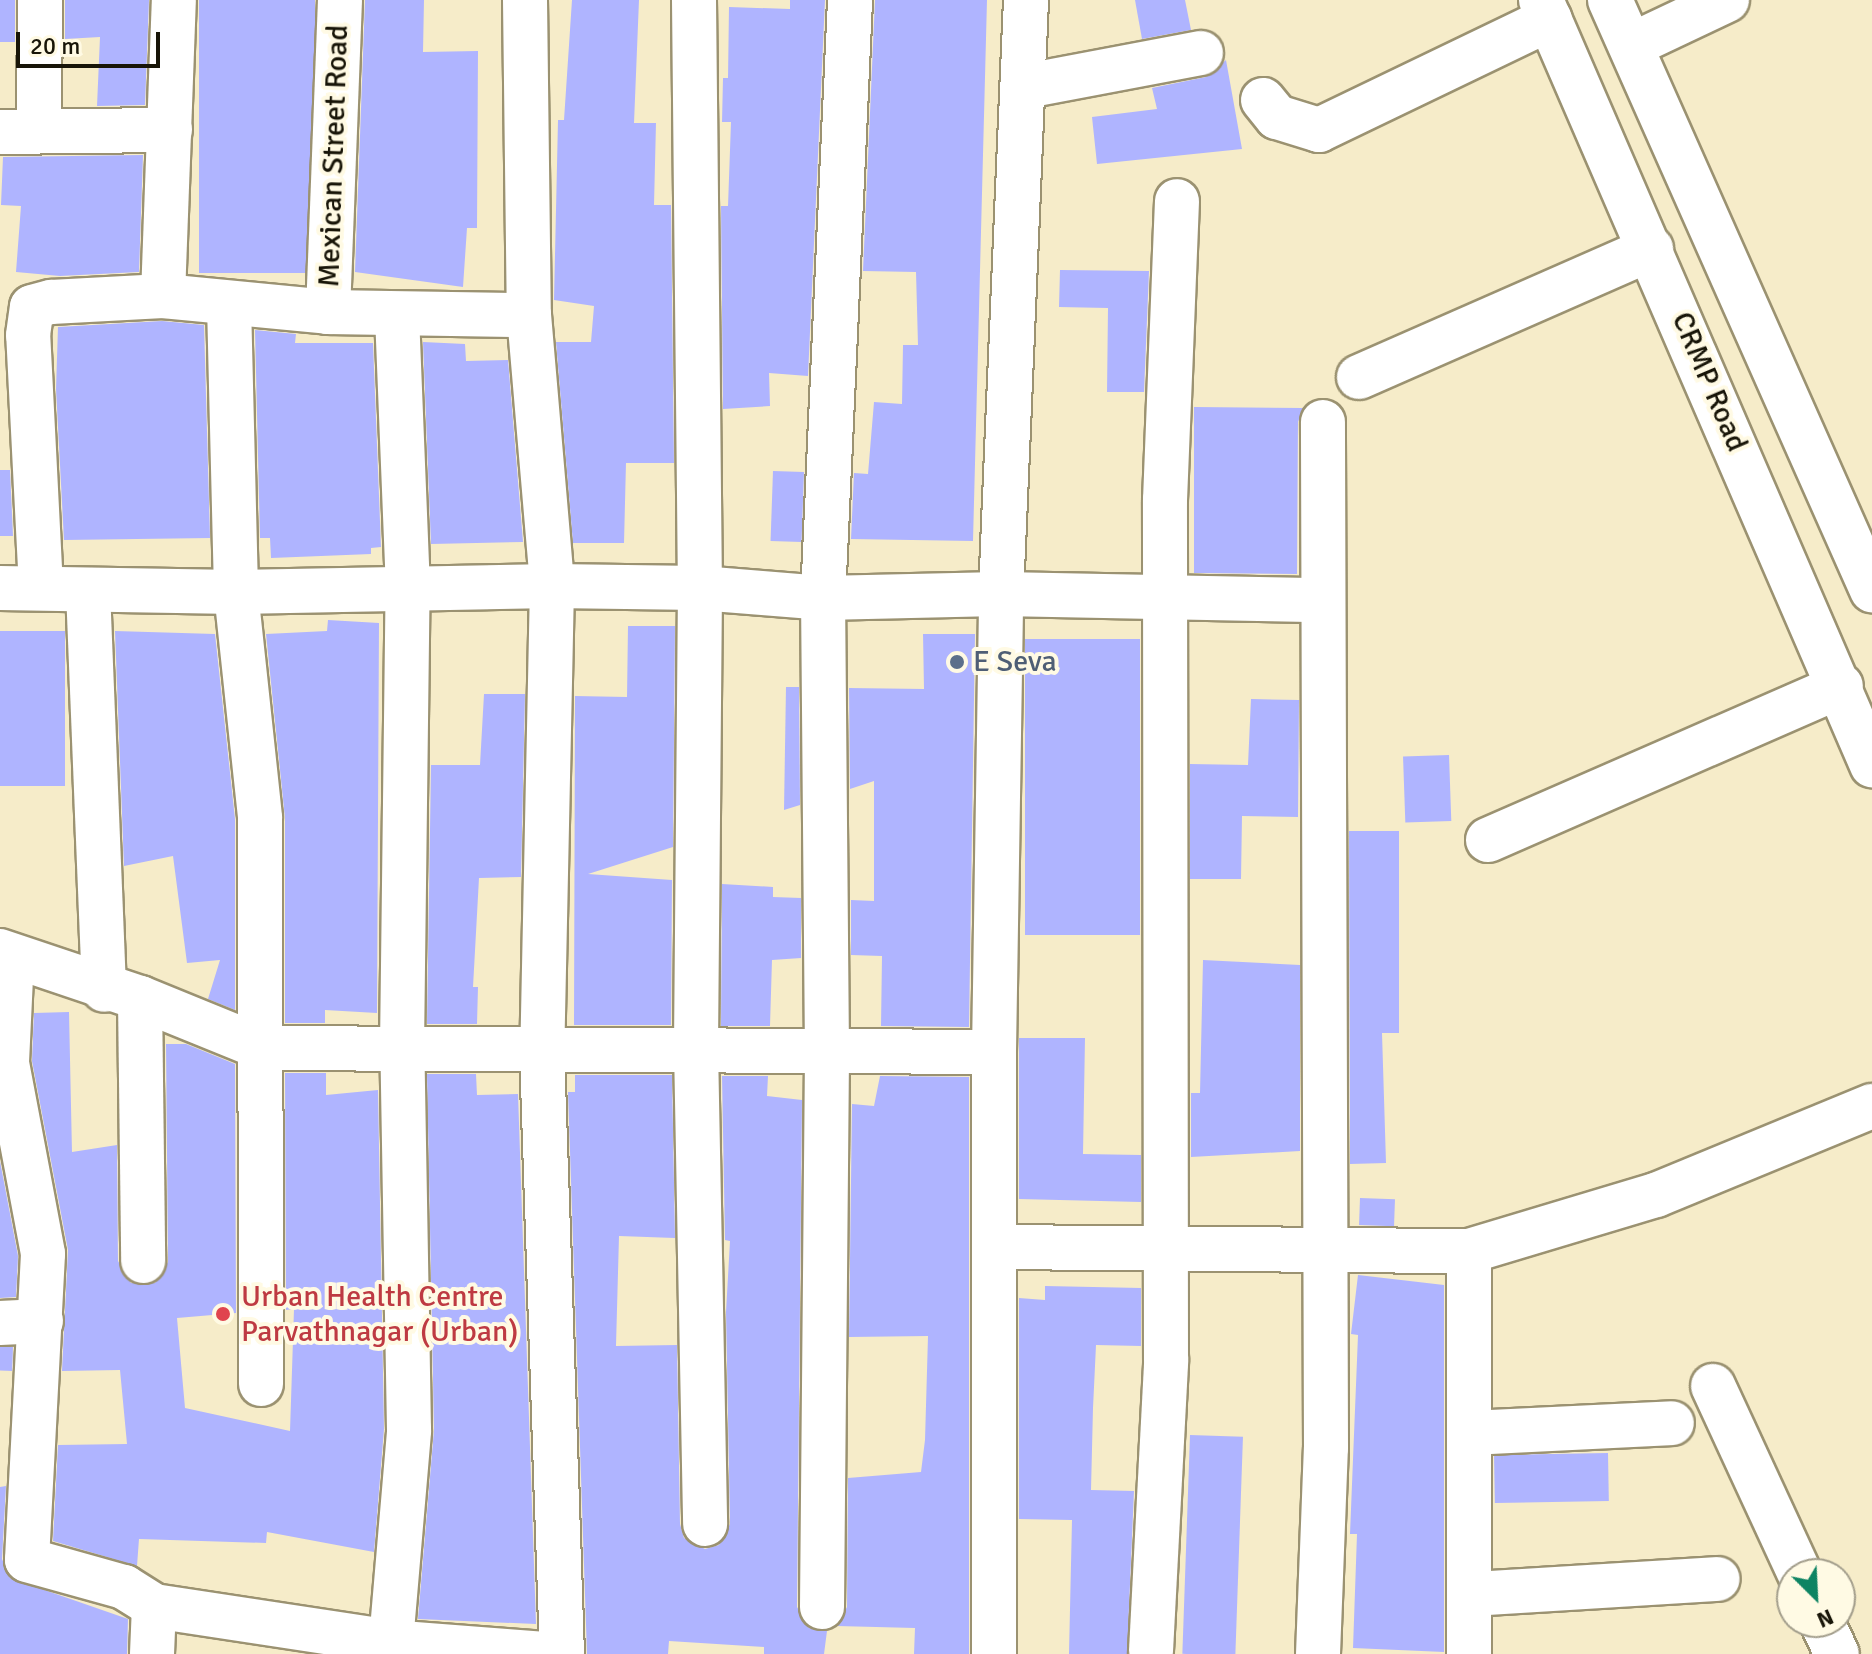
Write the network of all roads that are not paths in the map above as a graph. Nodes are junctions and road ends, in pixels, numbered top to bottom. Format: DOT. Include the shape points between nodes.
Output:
graph roads {
  1 [pos="40,0"];
  2 [pos="174,0"];
  3 [pos="340,0"];
  4 [pos="525,0"];
  5 [pos="694,0"];
  6 [pos="850,0"];
  7 [pos="1026,0"];
  8 [pos="1610,0"];
  9 [pos="1727,0"];
  10 [pos="1546,9"];
  11 [pos="1632,45"];
  12 [pos="1201,53"];
  13 [pos="1026,86"];
  14 [pos="1263,100"];
  15 [pos="170,130"];
  16 [pos="20,132"];
  17 [pos="1177,201"];
  18 [pos="1651,249"];
  19 [pos="163,296"];
  20 [pos="229,304"];
  21 [pos="328,312"];
  22 [pos="397,315"];
  23 [pos="529,315"];
  24 [pos="1359,377"];
  25 [pos="1323,422"];
  26 [pos="552,586"];
  27 [pos="20,588"];
  28 [pos="700,588"];
  29 [pos="408,589"];
  30 [pos="88,590"];
  31 [pos="1872,590"];
  32 [pos="236,592"];
  33 [pos="1001,594"];
  34 [pos="823,598"];
  35 [pos="1165,599"];
  36 [pos="1323,600"];
  37 [pos="1841,686"];
  38 [pos="1872,765"];
  39 [pos="1488,840"];
  40 [pos="6,954"];
  41 [pos="122,994"];
  42 [pos="263,1048"];
  43 [pos="402,1048"];
  44 [pos="696,1048"];
  45 [pos="542,1052"];
  46 [pos="827,1052"];
  47 [pos="994,1052"];
  48 [pos="1872,1106"];
  49 [pos="1167,1245"];
  50 [pos="994,1247"];
  51 [pos="1325,1247"];
  52 [pos="1469,1251"];
  53 [pos="143,1261"];
  54 [pos="21,1322"];
  55 [pos="261,1384"];
  56 [pos="1713,1386"];
  57 [pos="1672,1423"];
  58 [pos="1471,1433"];
  59 [pos="705,1524"];
  60 [pos="1793,1558"];
  61 [pos="13,1560"];
  62 [pos="1718,1579"];
  63 [pos="1472,1594"];
  64 [pos="154,1606"];
  65 [pos="822,1607"];
  66 [pos="391,1642"];
  67 [pos="1151,1651"];
  68 [pos="152,1654"];
  69 [pos="546,1654"];
  70 [pos="562,1654"];
  71 [pos="994,1654"];
  72 [pos="1318,1654"];
  73 [pos="1469,1654"];
  1 -- 16 [label="street"];
  2 -- 15 [label="street"];
  3 -- 21 [label="street, Mexican Street Road"];
  4 -- 23 [label="street"];
  5 -- 28 [label="street"];
  6 -- 34 [label="street"];
  7 -- 13 [label="street"];
  8 -- 11 [label="street"];
  9 -- 11 [label="street"];
  10 -- 14 [label="street" via="1319,130 1277,117"];
  10 -- 18 [label="street, CRMP Road"];
  11 -- 31 [label="street"];
  12 -- 13 [label="street"];
  13 -- 33 [label="street"];
  15 -- 16 [label="street"];
  15 -- 19 [label="street"];
  17 -- 35 [label="street"];
  18 -- 24 [label="street"];
  18 -- 37 [label="street, CRMP Road"];
  19 -- 20 [label="street"];
  19 -- 27 [label="street" via="51,302 27,313"];
  20 -- 21 [label="street"];
  20 -- 32 [label="street"];
  21 -- 22 [label="street"];
  22 -- 23 [label="street"];
  22 -- 29 [label="street"];
  23 -- 26 [label="street"];
  25 -- 36 [label="street"];
  26 -- 28 [label="street"];
  26 -- 29 [label="street"];
  26 -- 45 [label="street"];
  27 -- 30 [label="street"];
  28 -- 34 [label="street"];
  28 -- 44 [label="street"];
  29 -- 32 [label="street"];
  29 -- 43 [label="street"];
  30 -- 32 [label="street"];
  30 -- 41 [label="street"];
  32 -- 42 [label="street" via="260,818"];
  33 -- 34 [label="street"];
  33 -- 35 [label="street"];
  33 -- 47 [label="street"];
  34 -- 46 [label="street"];
  35 -- 36 [label="street"];
  35 -- 49 [label="street"];
  36 -- 51 [label="street"];
  37 -- 38 [label="street, CRMP Road"];
  37 -- 39 [label="street"];
  40 -- 41 [label="street"];
  40 -- 54 [label="street" via="7,1063 43,1254"];
  41 -- 42 [label="street"];
  41 -- 53 [label="street"];
  42 -- 43 [label="street"];
  42 -- 55 [label="street"];
  43 -- 45 [label="street"];
  43 -- 66 [label="street" via="409,1430"];
  44 -- 45 [label="street"];
  44 -- 46 [label="street"];
  44 -- 59 [label="street"];
  45 -- 70 [label="street"];
  46 -- 47 [label="street"];
  46 -- 65 [label="street"];
  47 -- 50 [label="street"];
  48 -- 52 [label="street" via="1656,1195"];
  49 -- 50 [label="street"];
  49 -- 51 [label="street"];
  49 -- 67 [label="street"];
  50 -- 71 [label="street"];
  51 -- 52 [label="street"];
  51 -- 72 [label="street" via="1326,1448"];
  52 -- 58 [label="street"];
  54 -- 61 [label="street"];
  56 -- 60 [label="street"];
  57 -- 58 [label="street"];
  58 -- 63 [label="street"];
  61 -- 64 [label="street" via="124,1587"];
  62 -- 63 [label="street"];
  63 -- 73 [label="street"];
  64 -- 66 [label="street"];
  64 -- 68 [label="street"];
  66 -- 69 [label="street"];
}
